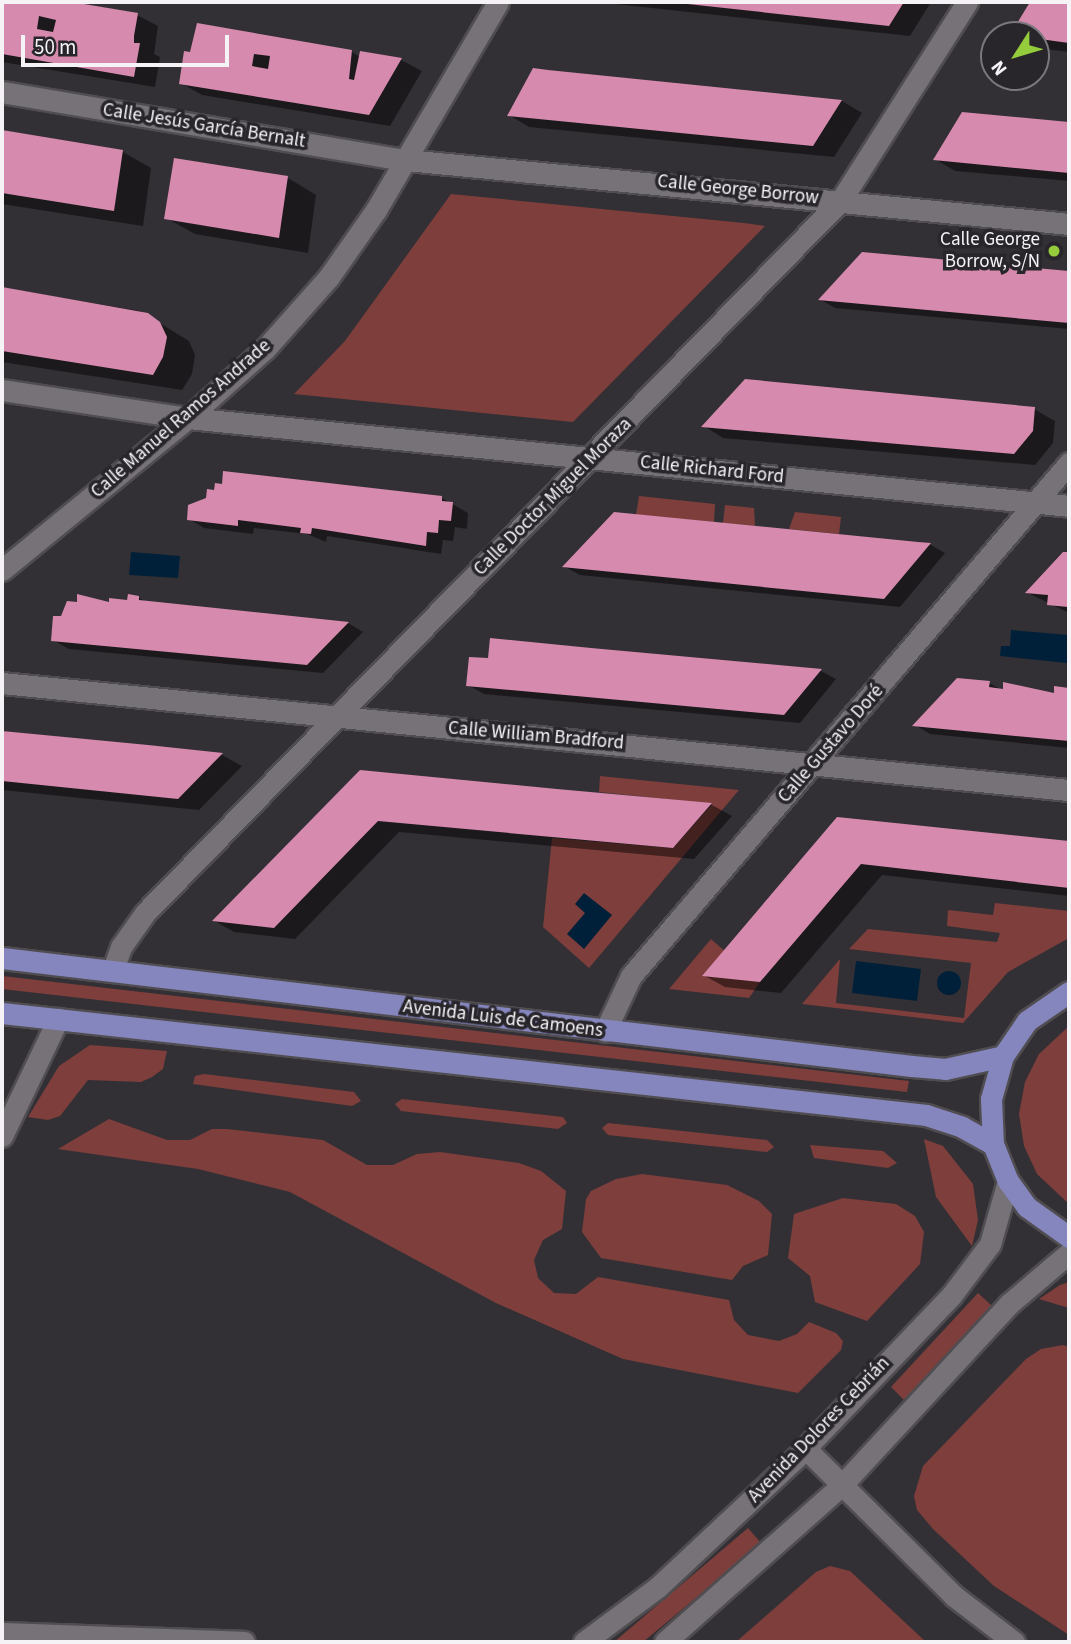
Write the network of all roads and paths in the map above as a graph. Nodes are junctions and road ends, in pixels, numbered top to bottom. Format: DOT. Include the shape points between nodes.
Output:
graph roads {
  1 [pos="498,2"];
  2 [pos="967,2"];
  3 [pos="2,92"];
  4 [pos="406,160"];
  5 [pos="841,200"];
  6 [pos="1069,223"];
  7 [pos="2,390"];
  8 [pos="188,418"];
  9 [pos="590,460"];
  10 [pos="1069,463"];
  11 [pos="1035,503"];
  12 [pos="1069,506"];
  13 [pos="2,569"];
  14 [pos="2,683"];
  15 [pos="334,718"];
  16 [pos="813,765"];
  17 [pos="1069,790"];
  18 [pos="2,958"];
  19 [pos="113,970"];
  20 [pos="1069,992"];
  21 [pos="2,1013"];
  22 [pos="58,1019"];
  23 [pos="605,1031"];
  24 [pos="1003,1056"];
  25 [pos="2,1136"];
  26 [pos="993,1144"];
  27 [pos="1008,1181"];
  28 [pos="1069,1237"];
  29 [pos="1069,1253"];
  30 [pos="806,1448"];
  31 [pos="841,1486"];
  32 [pos="2,1633"];
  33 [pos="243,1642"];
  34 [pos="584,1642"];
  35 [pos="665,1642"];
  36 [pos="1014,1642"];
  1 -- 4 [label="street, Calle Manuel Ramos Andrade"];
  2 -- 5 [label="street, Calle Doctor Miguel Moraza"];
  3 -- 4 [label="street, Calle Jesús García Bernalt"];
  4 -- 5 [label="street, Calle George Borrow"];
  4 -- 8 [label="street, Calle Manuel Ramos Andrade" via="329,277 265,349"];
  5 -- 6 [label="street, Calle George Borrow"];
  5 -- 9 [label="street, Calle Doctor Miguel Moraza"];
  7 -- 8 [label="street, Calle Richard Ford"];
  8 -- 9 [label="street, Calle Richard Ford"];
  8 -- 13 [label="street, Calle Manuel Ramos Andrade"];
  9 -- 11 [label="street, Calle Richard Ford"];
  9 -- 15 [label="street, Calle Doctor Miguel Moraza"];
  10 -- 11 [label="street, Calle Gustavo Doré"];
  11 -- 12 [label="street, Calle Richard Ford"];
  11 -- 16 [label="street, Calle Gustavo Doré"];
  14 -- 15 [label="street, Calle William Bradford"];
  15 -- 16 [label="street, Calle William Bradford"];
  15 -- 19 [label="street, Calle Doctor Miguel Moraza" via="135,925"];
  16 -- 17 [label="street, Calle William Bradford"];
  16 -- 23 [label="street, Calle Gustavo Doré" via="631,976"];
  18 -- 19 [label="main road, Avenida Luis de Camoens"];
  19 -- 23 [label="main road, Avenida Luis de Camoens"];
  20 -- 24 [label="main road" via="1027,1021"];
  21 -- 22 [label="main road"];
  22 -- 25 [label="street"];
  22 -- 26 [label="main road" via="926,1115"];
  23 -- 24 [label="main road, Avenida Luis de Camoens" via="945,1069"];
  24 -- 26 [label="main road" via="991,1099"];
  26 -- 27 [label="main road"];
  27 -- 28 [label="main road" via="1027,1207"];
  27 -- 30 [label="street, Avenida Dolores Cebrián" via="990,1244 974,1271"];
  29 -- 31 [label="street" via="1009,1304"];
  30 -- 31 [label="street"];
  30 -- 34 [label="street, Avenida Dolores Cebrián" via="658,1587"];
  31 -- 35 [label="street"];
  31 -- 36 [label="street" via="954,1597"];
  32 -- 33 [label="street"];
}
